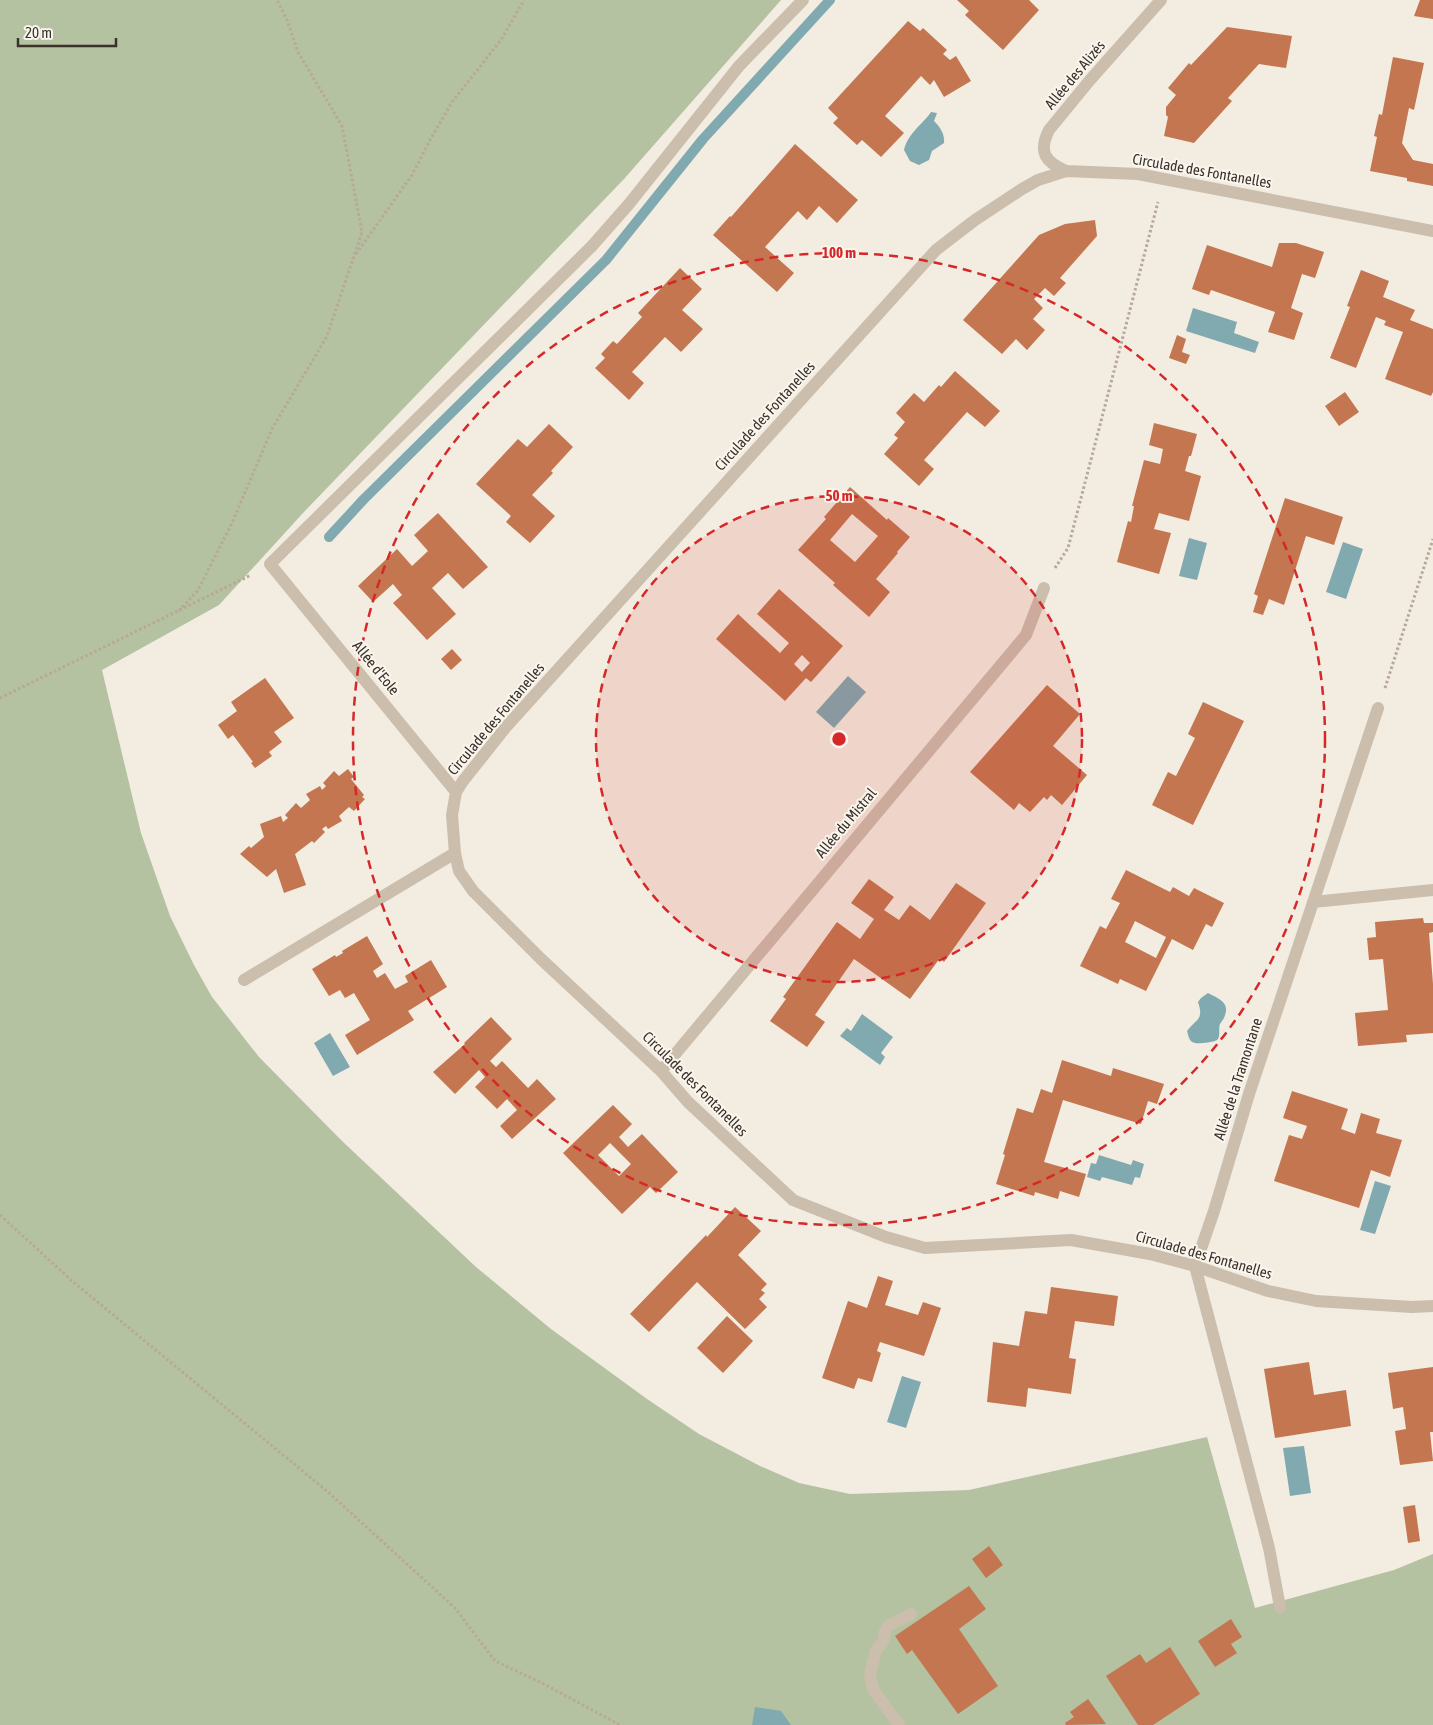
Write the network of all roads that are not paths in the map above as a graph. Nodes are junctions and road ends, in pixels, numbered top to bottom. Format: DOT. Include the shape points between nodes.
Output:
graph roads {
  1 [pos="803,0"];
  2 [pos="1161,0"];
  3 [pos="1066,171"];
  4 [pos="1433,231"];
  5 [pos="1044,588"];
  6 [pos="1378,708"];
  7 [pos="456,792"];
  8 [pos="455,853"];
  9 [pos="1433,890"];
  10 [pos="1312,902"];
  11 [pos="244,980"];
  12 [pos="661,1071"];
  13 [pos="1195,1266"];
  14 [pos="1433,1306"];
  15 [pos="1280,1607"];
  16 [pos="910,1614"];
  17 [pos="899,1725"];
  1 -- 7 [label="street, Allée d'Eole" via="739,66 592,246 270,564"];
  2 -- 3 [label="street, Allée des Alizés" via="1090,80 1045,138 1044,154 1056,167"];
  3 -- 4 [label="street, Circulade des Fontanelles" via="1138,174"];
  3 -- 7 [label="street, Circulade des Fontanelles" via="1051,174 1022,189 936,250 506,727"];
  5 -- 12 [label="street, Allée du Mistral" via="1026,635"];
  6 -- 10 [label="street, Allée de la Tramontane"];
  7 -- 8 [label="street, Circulade des Fontanelles" via="452,815"];
  8 -- 11 [label="street"];
  8 -- 12 [label="street, Circulade des Fontanelles" via="459,871 473,891"];
  9 -- 10 [label="street"];
  10 -- 13 [label="street, Allée de la Tramontane"];
  12 -- 13 [label="street, Circulade des Fontanelles" via="688,1102 793,1200 886,1237 925,1248 1071,1240 1130,1249"];
  13 -- 14 [label="street, Circulade des Fontanelles" via="1268,1291 1316,1301"];
  13 -- 15 [label="street" via="1269,1548"];
  16 -- 17 [label="street" via="888,1626 884,1642 876,1650 870,1674 873,1689"];
}
